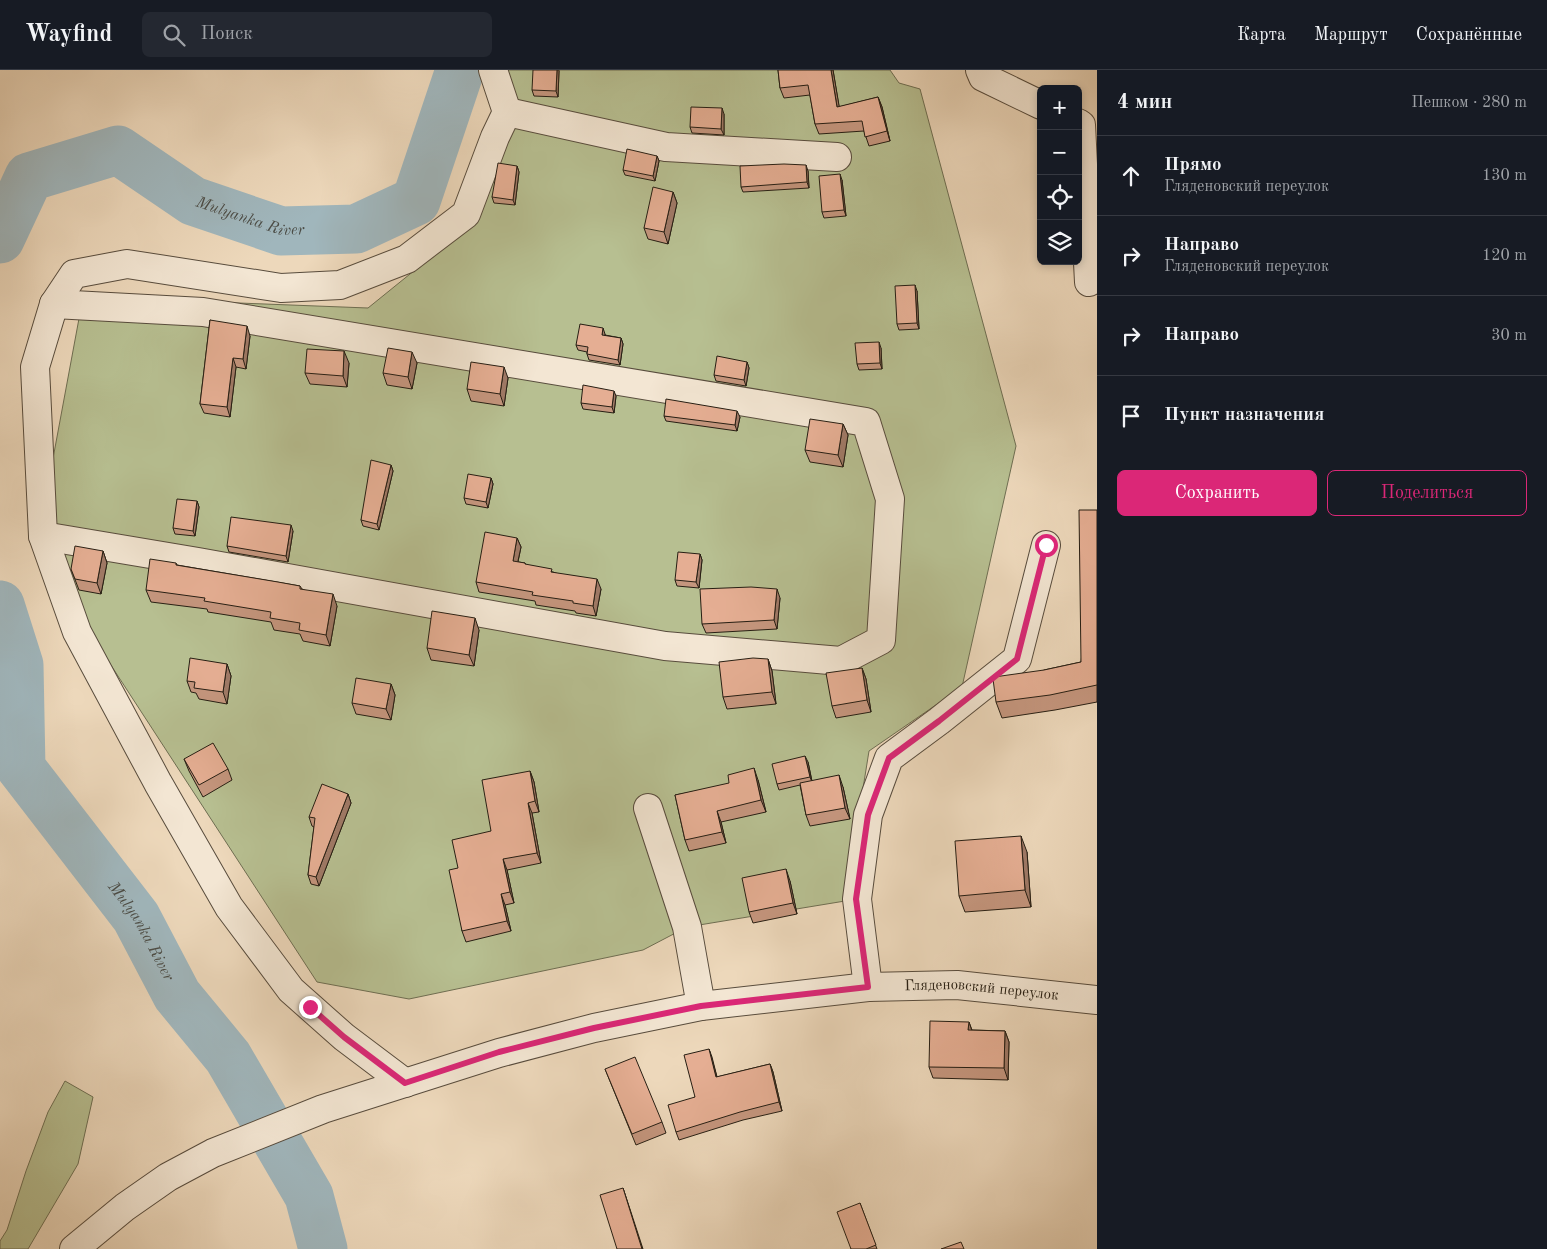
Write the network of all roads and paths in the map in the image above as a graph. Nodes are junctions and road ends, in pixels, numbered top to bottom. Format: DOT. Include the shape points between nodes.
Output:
graph roads {
  1 [pos="493,70"];
  2 [pos="980,70"];
  3 [pos="1037,103"];
  4 [pos="507,112"];
  5 [pos="1081,130"];
  6 [pos="837,157"];
  7 [pos="1089,282"];
  8 [pos="54,304"];
  9 [pos="43,536"];
  10 [pos="1046,545"];
  11 [pos="648,808"];
  12 [pos="868,987"];
  13 [pos="1097,1000"];
  14 [pos="701,1006"];
  15 [pos="405,1083"];
  16 [pos="74,1249"];
  1 -- 4 [label="street"];
  2 -- 3 [label="street" via="983,77"];
  4 -- 6 [label="street" via="666,148"];
  4 -- 8 [label="street" via="466,214 407,259 340,286 281,288 127,264 74,274"];
  5 -- 7 [label="street"];
  8 -- 9 [label="street" via="35,367"];
  8 -- 9 [label="street" via="203,312 866,422 890,499 881,640 841,661 665,646"];
  9 -- 15 [label="street" via="77,632 229,908 291,990 344,1037"];
  10 -- 12 [label="street" via="1017,659 889,758 868,815 856,899"];
  11 -- 14 [label="street" via="687,927"];
  12 -- 13 [label="street, Гляденовский переулок" via="957,985"];
  12 -- 14 [label="street, Гляденовский переулок"];
  14 -- 15 [label="street, Гляденовский переулок" via="499,1052"];
  15 -- 16 [label="street, Гляденовский переулок" via="323,1109 213,1153 168,1176"];
}
